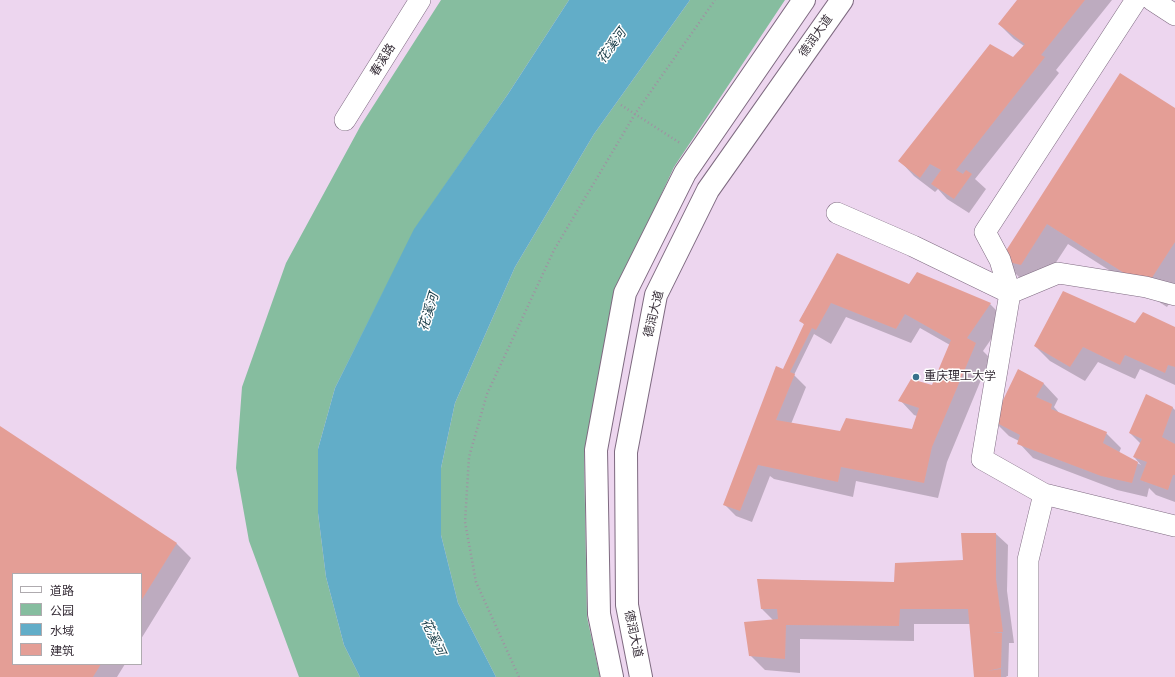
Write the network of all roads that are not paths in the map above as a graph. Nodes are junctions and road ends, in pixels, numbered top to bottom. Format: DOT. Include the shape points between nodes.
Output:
graph roads {
  1 [pos="420,0"];
  2 [pos="804,0"];
  3 [pos="842,0"];
  4 [pos="1136,0"];
  5 [pos="1152,0"];
  6 [pos="1175,14"];
  7 [pos="345,120"];
  8 [pos="837,213"];
  9 [pos="1010,293"];
  10 [pos="1175,295"];
  11 [pos="1044,494"];
  12 [pos="1175,526"];
  13 [pos="612,677"];
  14 [pos="641,677"];
  15 [pos="1028,677"];
  1 -- 7 [label="street, 春溪路"];
  2 -- 13 [label="main road" via="685,173 625,293 596,450 599,614"];
  3 -- 14 [label="main road, 德润大道" via="708,190 656,295 626,452 626,605"];
  4 -- 9 [label="street" via="985,232 1000,260"];
  5 -- 6 [label="street"];
  8 -- 9 [label="street"];
  9 -- 10 [label="street" via="1058,272 1146,287"];
  9 -- 11 [label="street" via="982,459"];
  11 -- 12 [label="street"];
  11 -- 15 [label="street" via="1028,560"];
}
